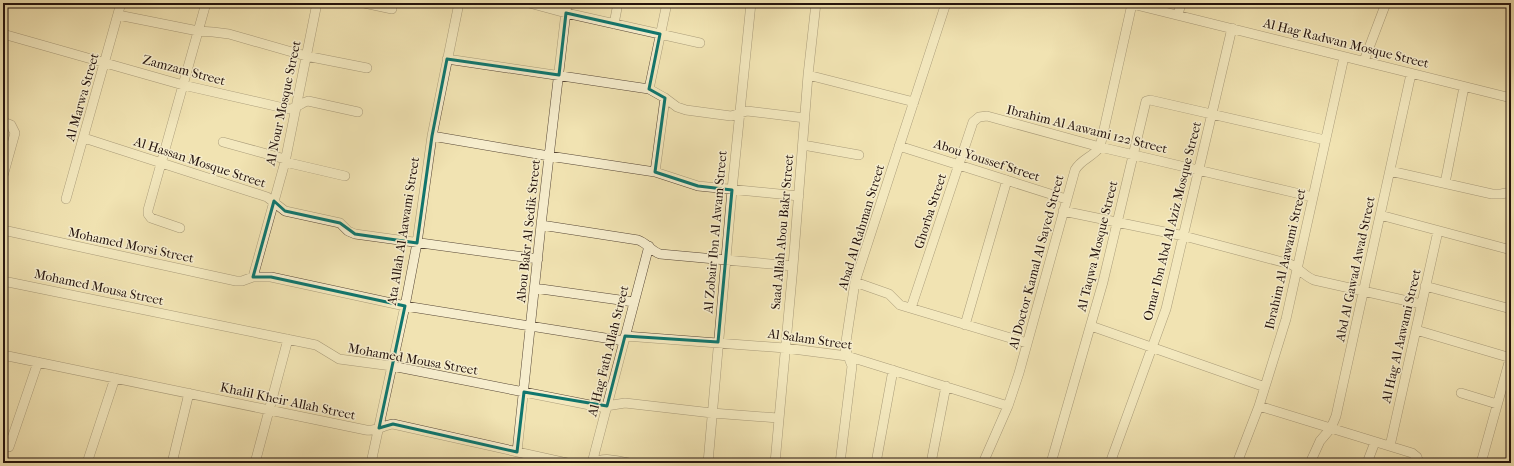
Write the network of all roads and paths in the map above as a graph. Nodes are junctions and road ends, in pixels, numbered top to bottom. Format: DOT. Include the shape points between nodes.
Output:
graph roads {
  1 [pos="122,3"];
  2 [pos="206,3"];
  3 [pos="317,3"];
  4 [pos="364,3"];
  5 [pos="459,3"];
  6 [pos="530,3"];
  7 [pos="567,3"];
  8 [pos="618,3"];
  9 [pos="667,3"];
  10 [pos="751,3"];
  11 [pos="816,3"];
  12 [pos="946,3"];
  13 [pos="1181,3"];
  14 [pos="1386,3"];
  15 [pos="1130,4"];
  16 [pos="392,9"];
  17 [pos="566,13"];
  18 [pos="118,14"];
  19 [pos="1178,15"];
  20 [pos="614,24"];
  21 [pos="1232,28"];
  22 [pos="198,32"];
  23 [pos="3,34"];
  24 [pos="660,34"];
  25 [pos="700,43"];
  26 [pos="306,56"];
  27 [pos="1344,57"];
  28 [pos="447,59"];
  29 [pos="1364,61"];
  30 [pos="105,63"];
  31 [pos="367,68"];
  32 [pos="808,74"];
  33 [pos="1411,74"];
  34 [pos="559,75"];
  35 [pos="183,85"];
  36 [pos="1464,87"];
  37 [pos="649,89"];
  38 [pos="665,98"];
  39 [pos="1511,98"];
  40 [pos="914,102"];
  41 [pos="296,108"];
  42 [pos="358,112"];
  43 [pos="740,112"];
  44 [pos="1212,114"];
  45 [pos="805,118"];
  46 [pos="3,122"];
  47 [pos="973,122"];
  48 [pos="432,136"];
  49 [pos="84,138"];
  50 [pos="1325,140"];
  51 [pos="223,142"];
  52 [pos="803,145"];
  53 [pos="899,146"];
  54 [pos="1100,147"];
  55 [pos="859,155"];
  56 [pos="1133,155"];
  57 [pos="549,156"];
  58 [pos="285,160"];
  59 [pos="161,163"];
  60 [pos="959,165"];
  61 [pos="1199,170"];
  62 [pos="1390,171"];
  63 [pos="655,172"];
  64 [pos="3,176"];
  65 [pos="345,176"];
  66 [pos="1007,180"];
  67 [pos="1445,184"];
  68 [pos="732,190"];
  69 [pos="1511,192"];
  70 [pos="799,196"];
  71 [pos="1313,197"];
  72 [pos="66,199"];
  73 [pos="1066,200"];
  74 [pos="274,201"];
  75 [pos="1063,211"];
  76 [pos="1380,215"];
  77 [pos="1118,222"];
  78 [pos="541,225"];
  79 [pos="180,228"];
  80 [pos="3,230"];
  81 [pos="1438,231"];
  82 [pos="1184,236"];
  83 [pos="417,243"];
  84 [pos="648,246"];
  85 [pos="1511,250"];
  86 [pos="538,259"];
  87 [pos="725,260"];
  88 [pos="793,266"];
  89 [pos="1296,266"];
  90 [pos="253,277"];
  91 [pos="3,281"];
  92 [pos="855,282"];
  93 [pos="1425,286"];
  94 [pos="534,288"];
  95 [pos="1364,291"];
  96 [pos="634,302"];
  97 [pos="1421,304"];
  98 [pos="405,306"];
  99 [pos="911,308"];
  100 [pos="1511,309"];
  101 [pos="965,325"];
  102 [pos="530,326"];
  103 [pos="1091,326"];
  104 [pos="1416,330"];
  105 [pos="624,338"];
  106 [pos="288,339"];
  107 [pos="718,342"];
  108 [pos="1027,343"];
  109 [pos="785,348"];
  110 [pos="1153,348"];
  111 [pos="3,355"];
  112 [pos="847,356"];
  113 [pos="1511,357"];
  114 [pos="38,362"];
  115 [pos="392,366"];
  116 [pos="893,370"];
  117 [pos="115,378"];
  118 [pos="946,386"];
  119 [pos="1265,387"];
  120 [pos="524,392"];
  121 [pos="189,393"];
  122 [pos="1461,393"];
  123 [pos="1497,404"];
  124 [pos="607,406"];
  125 [pos="1008,406"];
  126 [pos="1259,406"];
  127 [pos="269,410"];
  128 [pos="712,413"];
  129 [pos="778,418"];
  130 [pos="379,428"];
  131 [pos="1331,428"];
  132 [pos="1375,442"];
  133 [pos="1390,446"];
  134 [pos="9,447"];
  135 [pos="517,452"];
  136 [pos="87,463"];
  137 [pos="172,463"];
  138 [pos="255,463"];
  139 [pos="371,463"];
  140 [pos="566,463"];
  141 [pos="593,463"];
  142 [pos="629,463"];
  143 [pos="708,463"];
  144 [pos="775,463"];
  145 [pos="840,463"];
  146 [pos="876,463"];
  147 [pos="931,463"];
  148 [pos="984,463"];
  149 [pos="1051,463"];
  150 [pos="1110,463"];
  151 [pos="1237,463"];
  152 [pos="1310,463"];
  153 [pos="1367,463"];
  154 [pos="1419,463"];
  155 [pos="1481,463"];
  1 -- 18 [label="street, Al Marwa Street"];
  2 -- 22 [label="street"];
  3 -- 26 [label="street, Al Nour Mosque Street"];
  4 -- 16 [label="street"];
  5 -- 28 [label="street, Ata Allah Al Aawami Street"];
  6 -- 17 [label="street"];
  7 -- 17 [label="street, Abou Bakr Al Sedik Street"];
  8 -- 20 [label="street"];
  9 -- 24 [label="street"];
  10 -- 43 [label="street, Al Zobair Ibn Al Awam Street"];
  11 -- 32 [label="street, Saad Allah Abou Bakr Street"];
  12 -- 40 [label="street, Abad Al Rahman Street"];
  13 -- 19 [label="street"];
  14 -- 29 [label="street"];
  15 -- 19 [label="street, Al Hag Radwan Mosque Street"];
  15 -- 54 [label="street"];
  17 -- 20 [label="street"];
  17 -- 34 [label="street, Abou Bakr Al Sedik Street"];
  18 -- 22 [label="street"];
  18 -- 30 [label="street, Al Marwa Street"];
  19 -- 21 [label="street, Al Hag Radwan Mosque Street"];
  20 -- 24 [label="street"];
  21 -- 27 [label="street, Al Hag Radwan Mosque Street"];
  21 -- 44 [label="street, Omar Ibn Abd Al Aziz Mosque Street"];
  22 -- 26 [label="street" via="229,34"];
  22 -- 35 [label="street"];
  23 -- 30 [label="street, Zamzam Street"];
  24 -- 25 [label="street"];
  24 -- 37 [label="street"];
  26 -- 31 [label="street"];
  26 -- 41 [label="street, Al Nour Mosque Street"];
  27 -- 29 [label="street, Al Hag Radwan Mosque Street"];
  27 -- 50 [label="street, Ibrahim Al Aawami Street"];
  28 -- 34 [label="street"];
  28 -- 48 [label="street, Ata Allah Al Aawami Street"];
  29 -- 33 [label="street, Al Hag Radwan Mosque Street"];
  30 -- 35 [label="street, Zamzam Street"];
  30 -- 49 [label="street, Al Marwa Street"];
  32 -- 40 [label="street"];
  32 -- 45 [label="street, Saad Allah Abou Bakr Street"];
  33 -- 36 [label="street, Al Hag Radwan Mosque Street"];
  33 -- 62 [label="street, Abd Al Gawad Awad Street"];
  34 -- 37 [label="street"];
  34 -- 57 [label="street, Abou Bakr Al Sedik Street"];
  35 -- 41 [label="street, Zamzam Street" via="288,109"];
  35 -- 59 [label="street"];
  36 -- 39 [label="street, Al Hag Radwan Mosque Street"];
  36 -- 67 [label="street"];
  37 -- 38 [label="street"];
  38 -- 43 [label="street" via="686,110 730,116"];
  38 -- 63 [label="street"];
  40 -- 53 [label="street, Abad Al Rahman Street"];
  41 -- 42 [label="street, Zamzam Street" via="308,101"];
  41 -- 58 [label="street, Al Nour Mosque Street"];
  43 -- 45 [label="street"];
  43 -- 68 [label="street, Al Zobair Ibn Al Awam Street"];
  44 -- 50 [label="street"];
  44 -- 56 [label="street, Al Taqwa Mosque Street" via="1148,100"];
  44 -- 61 [label="street, Omar Ibn Abd Al Aziz Mosque Street"];
  45 -- 52 [label="street, Saad Allah Abou Bakr Street"];
  46 -- 64 [label="street" via="11,124 15,133"];
  47 -- 54 [label="street, Ibrahim Al Aawami 122 Street" via="979,117 987,116"];
  47 -- 60 [label="street, Ghorba Street"];
  48 -- 57 [label="street"];
  48 -- 83 [label="street, Ata Allah Al Aawami Street"];
  49 -- 59 [label="street, Al Hassan Mosque Street"];
  49 -- 72 [label="street, Al Marwa Street"];
  50 -- 71 [label="street, Ibrahim Al Aawami Street"];
  51 -- 58 [label="street"];
  52 -- 55 [label="street"];
  52 -- 70 [label="street, Saad Allah Abou Bakr Street"];
  53 -- 60 [label="street, Abou Youssef Street"];
  53 -- 92 [label="street, Abad Al Rahman Street"];
  54 -- 56 [label="street, Ibrahim Al Aawami 122 Street"];
  54 -- 73 [label="street, Al Doctor Kamal Al Sayed Street" via="1077,166"];
  56 -- 61 [label="street, Ibrahim Al Aawami 122 Street"];
  56 -- 77 [label="street, Al Taqwa Mosque Street"];
  57 -- 63 [label="street"];
  57 -- 78 [label="street, Abou Bakr Al Sedik Street"];
  58 -- 65 [label="street"];
  58 -- 74 [label="street, Al Nour Mosque Street"];
  59 -- 74 [label="street, Al Hassan Mosque Street"];
  59 -- 79 [label="street" via="148,214 151,218"];
  60 -- 66 [label="street, Abou Youssef Street"];
  60 -- 99 [label="street, Ghorba Street"];
  61 -- 71 [label="street, Ibrahim Al Aawami 122 Street"];
  61 -- 82 [label="street, Omar Ibn Abd Al Aziz Mosque Street"];
  62 -- 67 [label="street"];
  62 -- 76 [label="street, Abd Al Gawad Awad Street"];
  63 -- 68 [label="street" via="698,186"];
  66 -- 73 [label="street, Abou Youssef Street"];
  66 -- 101 [label="street"];
  67 -- 69 [label="street" via="1492,194"];
  68 -- 70 [label="street"];
  68 -- 87 [label="street, Al Zobair Ibn Al Awam Street"];
  70 -- 88 [label="street, Saad Allah Abou Bakr Street"];
  71 -- 89 [label="street, Ibrahim Al Aawami Street"];
  73 -- 75 [label="street, Al Doctor Kamal Al Sayed Street"];
  74 -- 83 [label="street, Al Hassan Mosque Street" via="285,211 340,223 355,234"];
  74 -- 90 [label="street, Al Nour Mosque Street"];
  75 -- 77 [label="street"];
  75 -- 108 [label="street, Al Doctor Kamal Al Sayed Street"];
  76 -- 81 [label="street"];
  76 -- 95 [label="street, Abd Al Gawad Awad Street"];
  77 -- 82 [label="street"];
  77 -- 103 [label="street, Al Taqwa Mosque Street"];
  78 -- 84 [label="street" via="638,240"];
  78 -- 86 [label="street, Abou Bakr Al Sedik Street"];
  80 -- 90 [label="street, Mohamed Morsi Street" via="236,281"];
  81 -- 85 [label="street"];
  81 -- 93 [label="street, Al Hag Al Aawami Street"];
  82 -- 89 [label="street"];
  82 -- 110 [label="street, Omar Ibn Abd Al Aziz Mosque Street" via="1166,309"];
  83 -- 86 [label="street, Al Hassan Mosque Street"];
  83 -- 98 [label="street, Ata Allah Al Aawami Street"];
  84 -- 87 [label="street" via="660,254"];
  84 -- 96 [label="street, Al Hag Fath Allah Street"];
  86 -- 94 [label="street, Abou Bakr Al Sedik Street"];
  87 -- 88 [label="street"];
  87 -- 107 [label="street, Al Zobair Ibn Al Awam Street"];
  88 -- 109 [label="street, Saad Allah Abou Bakr Street"];
  89 -- 95 [label="street" via="1304,275 1314,280"];
  89 -- 119 [label="street, Ibrahim Al Aawami Street" via="1286,319"];
  90 -- 98 [label="street, Mohamed Morsi Street" via="271,277"];
  91 -- 106 [label="street, Mohamed Mousa Street"];
  92 -- 99 [label="street" via="889,294 897,304"];
  92 -- 112 [label="street, Abad Al Rahman Street" via="845,348"];
  93 -- 97 [label="street, Al Hag Al Aawami Street"];
  93 -- 100 [label="street"];
  94 -- 96 [label="street"];
  94 -- 102 [label="street, Abou Bakr Al Sedik Street"];
  95 -- 97 [label="street"];
  95 -- 131 [label="street, Abd Al Gawad Awad Street" via="1336,416"];
  96 -- 105 [label="street, Al Hag Fath Allah Street"];
  97 -- 104 [label="street, Al Hag Al Aawami Street"];
  98 -- 102 [label="street, Al Salam Street"];
  98 -- 115 [label="street, Ata Allah Al Aawami Street"];
  99 -- 101 [label="street"];
  101 -- 108 [label="street"];
  102 -- 105 [label="street, Al Salam Street"];
  102 -- 120 [label="street, Abou Bakr Al Sedik Street"];
  103 -- 110 [label="street"];
  103 -- 149 [label="street, Al Taqwa Mosque Street"];
  104 -- 113 [label="street"];
  104 -- 133 [label="street, Al Hag Al Aawami Street"];
  105 -- 107 [label="street, Al Salam Street"];
  105 -- 124 [label="street, Al Hag Fath Allah Street"];
  106 -- 115 [label="street, Mohamed Mousa Street" via="316,345 339,358"];
  106 -- 127 [label="street"];
  107 -- 109 [label="street, Al Salam Street"];
  107 -- 128 [label="street, Al Zobair Ibn Al Awam Street"];
  108 -- 125 [label="street, Al Doctor Kamal Al Sayed Street"];
  109 -- 112 [label="street, Al Salam Street"];
  109 -- 129 [label="street, Saad Allah Abou Bakr Street"];
  110 -- 119 [label="street"];
  110 -- 150 [label="street, Omar Ibn Abd Al Aziz Mosque Street"];
  111 -- 114 [label="street, Khalil Kheir Allah Street"];
  112 -- 116 [label="street, Al Salam Street"];
  112 -- 145 [label="street, Abad Al Rahman Street" via="852,370"];
  113 -- 123 [label="street"];
  114 -- 117 [label="street, Khalil Kheir Allah Street"];
  114 -- 134 [label="street"];
  115 -- 120 [label="street, Mohamed Mousa Street"];
  115 -- 130 [label="street, Ata Allah Al Aawami Street"];
  116 -- 118 [label="street, Al Salam Street"];
  116 -- 146 [label="street"];
  117 -- 121 [label="street, Khalil Kheir Allah Street"];
  117 -- 136 [label="street"];
  118 -- 125 [label="street, Al Salam Street"];
  118 -- 147 [label="street"];
  119 -- 126 [label="street, Ibrahim Al Aawami Street"];
  120 -- 124 [label="street, Mohamed Mousa Street" via="600,407"];
  120 -- 135 [label="street, Abou Bakr Al Sedik Street"];
  121 -- 127 [label="street, Khalil Kheir Allah Street"];
  121 -- 137 [label="street"];
  122 -- 123 [label="street"];
  123 -- 155 [label="street"];
  124 -- 128 [label="street, Mohamed Mousa Street" via="625,403"];
  124 -- 141 [label="street, Al Hag Fath Allah Street"];
  125 -- 148 [label="street, Al Doctor Kamal Al Sayed Street"];
  126 -- 131 [label="street"];
  126 -- 151 [label="street, Ibrahim Al Aawami Street"];
  127 -- 130 [label="street, Khalil Kheir Allah Street" via="371,431"];
  127 -- 138 [label="street"];
  128 -- 129 [label="street, Mohamed Mousa Street"];
  128 -- 143 [label="street, Al Zobair Ibn Al Awam Street"];
  129 -- 144 [label="street, Saad Allah Abou Bakr Street"];
  130 -- 135 [label="street, Khalil Kheir Allah Street" via="393,424"];
  130 -- 139 [label="street, Ata Allah Al Aawami Street"];
  131 -- 132 [label="street"];
  131 -- 152 [label="street, Abd Al Gawad Awad Street" via="1320,441"];
  132 -- 133 [label="street"];
  132 -- 153 [label="street"];
  133 -- 154 [label="street" via="1412,453"];
  135 -- 140 [label="street, Khalil Kheir Allah Street"];
  141 -- 142 [label="street" via="605,459"];
}
